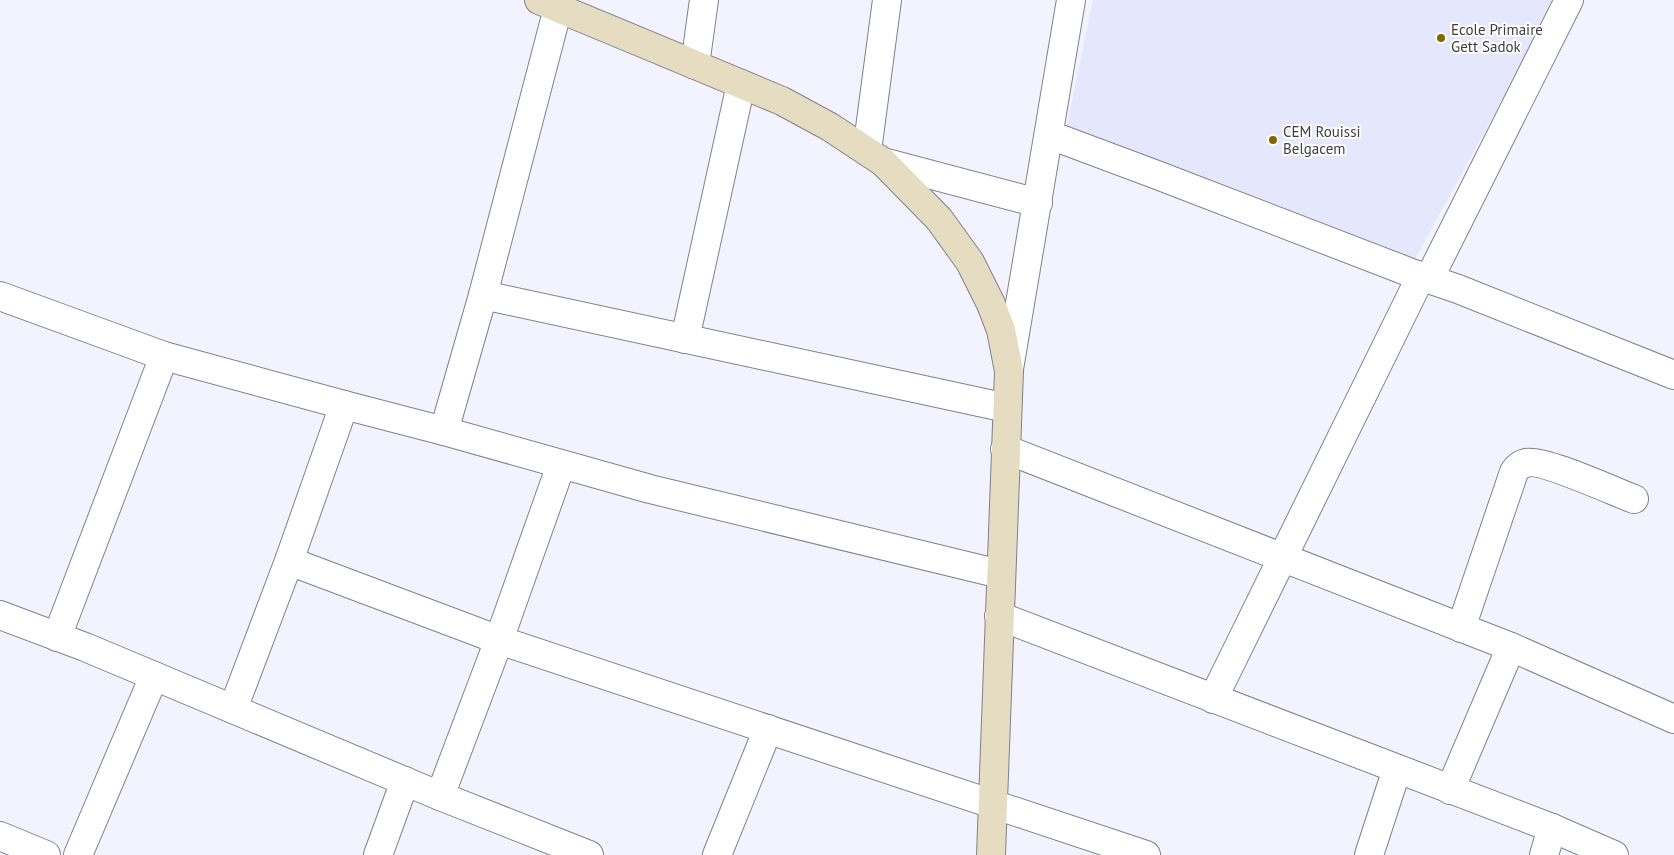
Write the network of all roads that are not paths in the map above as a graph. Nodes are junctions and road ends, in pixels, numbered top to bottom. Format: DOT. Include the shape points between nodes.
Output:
graph roads {
  1 [pos="704,0"];
  2 [pos="887,0"];
  3 [pos="1072,0"];
  4 [pos="1569,0"];
  5 [pos="549,4"];
  6 [pos="695,65"];
  7 [pos="741,84"];
  8 [pos="1050,135"];
  9 [pos="875,156"];
  10 [pos="1038,203"];
  11 [pos="1425,278"];
  12 [pos="483,295"];
  13 [pos="0,296"];
  14 [pos="685,339"];
  15 [pos="164,356"];
  16 [pos="1009,371"];
  17 [pos="1674,375"];
  18 [pos="344,405"];
  19 [pos="1007,408"];
  20 [pos="444,431"];
  21 [pos="1005,450"];
  22 [pos="561,465"];
  23 [pos="1634,499"];
  24 [pos="1282,558"];
  25 [pos="289,561"];
  26 [pos="1000,574"];
  27 [pos="0,615"];
  28 [pos="999,616"];
  29 [pos="1461,628"];
  30 [pos="56,637"];
  31 [pos="499,640"];
  32 [pos="1511,647"];
  33 [pos="154,676"];
  34 [pos="1213,699"];
  35 [pos="233,709"];
  36 [pos="1674,720"];
  37 [pos="768,728"];
  38 [pos="1397,769"];
  39 [pos="405,782"];
  40 [pos="1450,790"];
  41 [pos="440,796"];
  42 [pos="993,804"];
  43 [pos="1552,828"];
  44 [pos="0,836"];
  45 [pos="46,855"];
  46 [pos="78,855"];
  47 [pos="378,855"];
  48 [pos="589,855"];
  49 [pos="717,855"];
  50 [pos="991,855"];
  51 [pos="1146,855"];
  52 [pos="1369,855"];
  53 [pos="1544,855"];
  54 [pos="1614,855"];
  1 -- 6 [label="street"];
  2 -- 9 [label="street"];
  3 -- 8 [label="street"];
  4 -- 11 [label="street"];
  5 -- 6 [label="main road"];
  5 -- 12 [label="street"];
  6 -- 7 [label="main road"];
  7 -- 9 [label="main road" via="782,101"];
  7 -- 14 [label="street"];
  8 -- 10 [label="street"];
  8 -- 11 [label="street"];
  9 -- 10 [label="street"];
  9 -- 16 [label="main road" via="939,219 970,262 1001,330"];
  10 -- 16 [label="street"];
  11 -- 17 [label="street" via="1458,288"];
  11 -- 24 [label="street"];
  12 -- 14 [label="street"];
  12 -- 20 [label="street"];
  13 -- 15 [label="street"];
  14 -- 19 [label="street"];
  15 -- 18 [label="street"];
  15 -- 30 [label="street"];
  16 -- 19 [label="main road"];
  18 -- 20 [label="street"];
  18 -- 25 [label="street"];
  19 -- 21 [label="main road"];
  20 -- 22 [label="street"];
  21 -- 24 [label="street"];
  21 -- 26 [label="main road"];
  22 -- 26 [label="street"];
  22 -- 31 [label="street"];
  23 -- 29 [label="street" via="1545,464 1527,462 1519,466 1514,472"];
  24 -- 29 [label="street"];
  24 -- 34 [label="street"];
  25 -- 31 [label="street"];
  25 -- 35 [label="street"];
  26 -- 28 [label="main road"];
  27 -- 30 [label="street"];
  28 -- 34 [label="street"];
  28 -- 42 [label="main road"];
  29 -- 32 [label="street"];
  30 -- 33 [label="street"];
  31 -- 37 [label="street"];
  31 -- 41 [label="street"];
  32 -- 36 [label="street"];
  32 -- 40 [label="street"];
  33 -- 35 [label="street"];
  33 -- 46 [label="street"];
  34 -- 38 [label="street"];
  35 -- 39 [label="street"];
  37 -- 42 [label="street"];
  37 -- 49 [label="street"];
  38 -- 40 [label="street"];
  38 -- 52 [label="street"];
  39 -- 41 [label="street"];
  39 -- 47 [label="street"];
  40 -- 43 [label="street"];
  41 -- 48 [label="street"];
  42 -- 50 [label="main road"];
  42 -- 51 [label="street"];
  43 -- 53 [label="street"];
  43 -- 54 [label="street"];
  44 -- 45 [label="street"];
}
